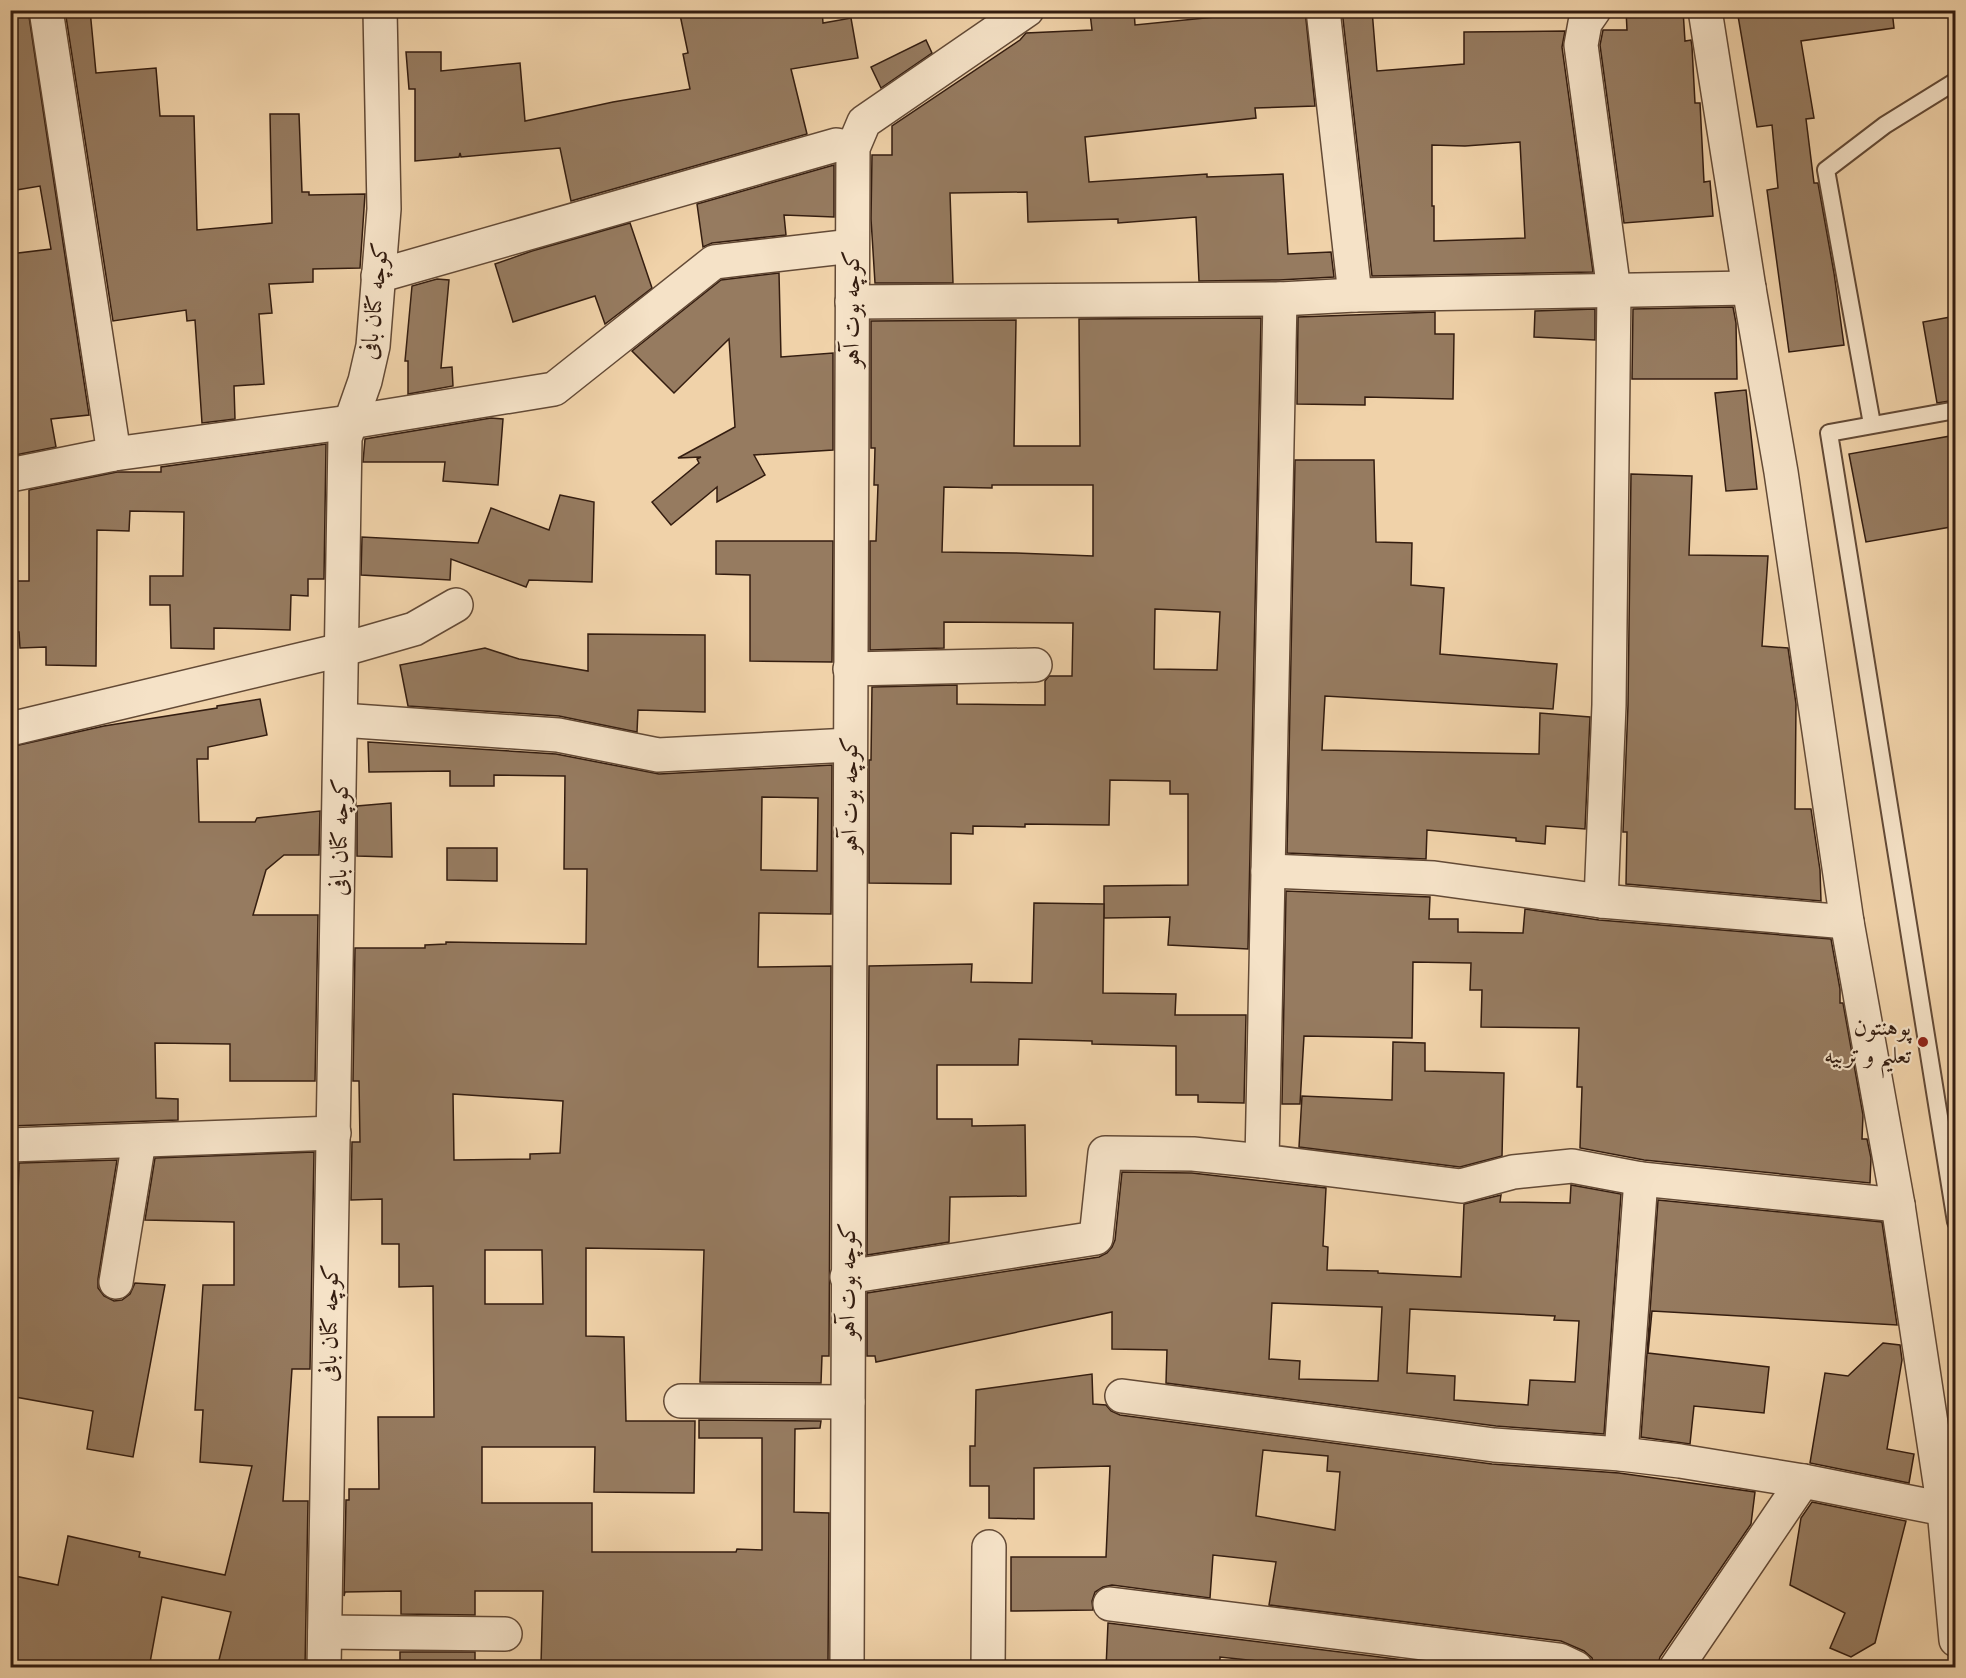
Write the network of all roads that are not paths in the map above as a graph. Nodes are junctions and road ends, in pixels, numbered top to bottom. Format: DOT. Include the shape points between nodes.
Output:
graph roads {
  1 [pos="46,10"];
  2 [pos="380,10"];
  3 [pos="1027,10"];
  4 [pos="1323,10"];
  5 [pos="1594,10"];
  6 [pos="1705,10"];
  7 [pos="1956,81"];
  8 [pos="853,148"];
  9 [pos="852,246"];
  10 [pos="378,276"];
  11 [pos="1749,288"];
  12 [pos="1614,291"];
  13 [pos="1355,296"];
  14 [pos="1280,300"];
  15 [pos="852,302"];
  16 [pos="1956,410"];
  17 [pos="350,422"];
  18 [pos="1872,424"];
  19 [pos="114,454"];
  20 [pos="10,476"];
  21 [pos="456,605"];
  22 [pos="341,650"];
  23 [pos="1035,665"];
  24 [pos="850,669"];
  25 [pos="341,720"];
  26 [pos="10,729"];
  27 [pos="850,745"];
  28 [pos="1268,871"];
  29 [pos="1600,901"];
  30 [pos="1847,922"];
  31 [pos="334,1133"];
  32 [pos="139,1141"];
  33 [pos="10,1145"];
  34 [pos="1262,1161"];
  35 [pos="1641,1179"];
  36 [pos="1898,1205"];
  37 [pos="1956,1222"];
  38 [pos="847,1277"];
  39 [pos="116,1282"];
  40 [pos="1122,1396"];
  41 [pos="681,1401"];
  42 [pos="848,1402"];
  43 [pos="1621,1454"];
  44 [pos="1803,1481"];
  45 [pos="1944,1509"];
  46 [pos="989,1547"];
  47 [pos="1110,1604"];
  48 [pos="326,1632"];
  49 [pos="505,1634"];
  50 [pos="1956,1640"];
  51 [pos="324,1668"];
  52 [pos="847,1668"];
  53 [pos="988,1668"];
  54 [pos="1576,1668"];
  55 [pos="1676,1668"];
  1 -- 19 [label="street"];
  2 -- 10 [label="street, کوچه کتان بافی" via="384,209"];
  3 -- 8 [label="street, کوچه بوت آهو" via="864,122"];
  4 -- 13 [label="street"];
  5 -- 12 [label="street" via="1581,45"];
  6 -- 11 [label="street"];
  7 -- 18 [label="lane" via="1885,125 1826,170"];
  8 -- 9 [label="street, کوچه بوت آهو"];
  8 -- 10 [label="street" via="836,145"];
  9 -- 15 [label="street, کوچه بوت آهو"];
  9 -- 17 [label="street" via="714,262 554,389"];
  10 -- 17 [label="street, کوچه کتان بافی" via="373,346"];
  11 -- 12 [label="street"];
  11 -- 30 [label="street" via="1782,472"];
  12 -- 13 [label="street"];
  12 -- 29 [label="street" via="1609,705"];
  13 -- 14 [label="street"];
  14 -- 15 [label="street"];
  14 -- 28 [label="street"];
  15 -- 24 [label="street, کوچه بوت آهو"];
  16 -- 18 [label="lane"];
  17 -- 19 [label="street"];
  17 -- 22 [label="street, کوچه کتان بافی" via="345,438"];
  18 -- 37 [label="lane" via="1829,433"];
  19 -- 20 [label="street"];
  21 -- 22 [label="street" via="414,629"];
  22 -- 25 [label="street, کوچه کتان بافی"];
  22 -- 26 [label="street"];
  23 -- 24 [label="street"];
  24 -- 27 [label="street, کوچه بوت آهو"];
  25 -- 27 [label="street" via="558,735 658,755"];
  25 -- 31 [label="street, کوچه کتان بافی"];
  27 -- 38 [label="street, کوچه بوت آهو"];
  28 -- 29 [label="street" via="1434,878"];
  28 -- 34 [label="street"];
  29 -- 30 [label="street"];
  30 -- 36 [label="street"];
  31 -- 32 [label="street"];
  31 -- 48 [label="street, کوچه کتان بافی"];
  32 -- 33 [label="street"];
  32 -- 39 [label="street"];
  34 -- 35 [label="street" via="1461,1185 1513,1172 1572,1166"];
  34 -- 38 [label="street" via="1193,1154 1105,1153 1096,1238"];
  35 -- 36 [label="street"];
  35 -- 43 [label="street"];
  36 -- 45 [label="street"];
  38 -- 42 [label="street, کوچه بوت آهو"];
  40 -- 43 [label="street" via="1494,1445"];
  41 -- 42 [label="street"];
  42 -- 52 [label="street, کوچه بوت آهو"];
  43 -- 44 [label="street"];
  44 -- 45 [label="street"];
  44 -- 55 [label="street"];
  45 -- 50 [label="street"];
  46 -- 53 [label="street"];
  47 -- 54 [label="street" via="1559,1660"];
  48 -- 49 [label="street"];
  48 -- 51 [label="street, کوچه کتان بافی"];
}
